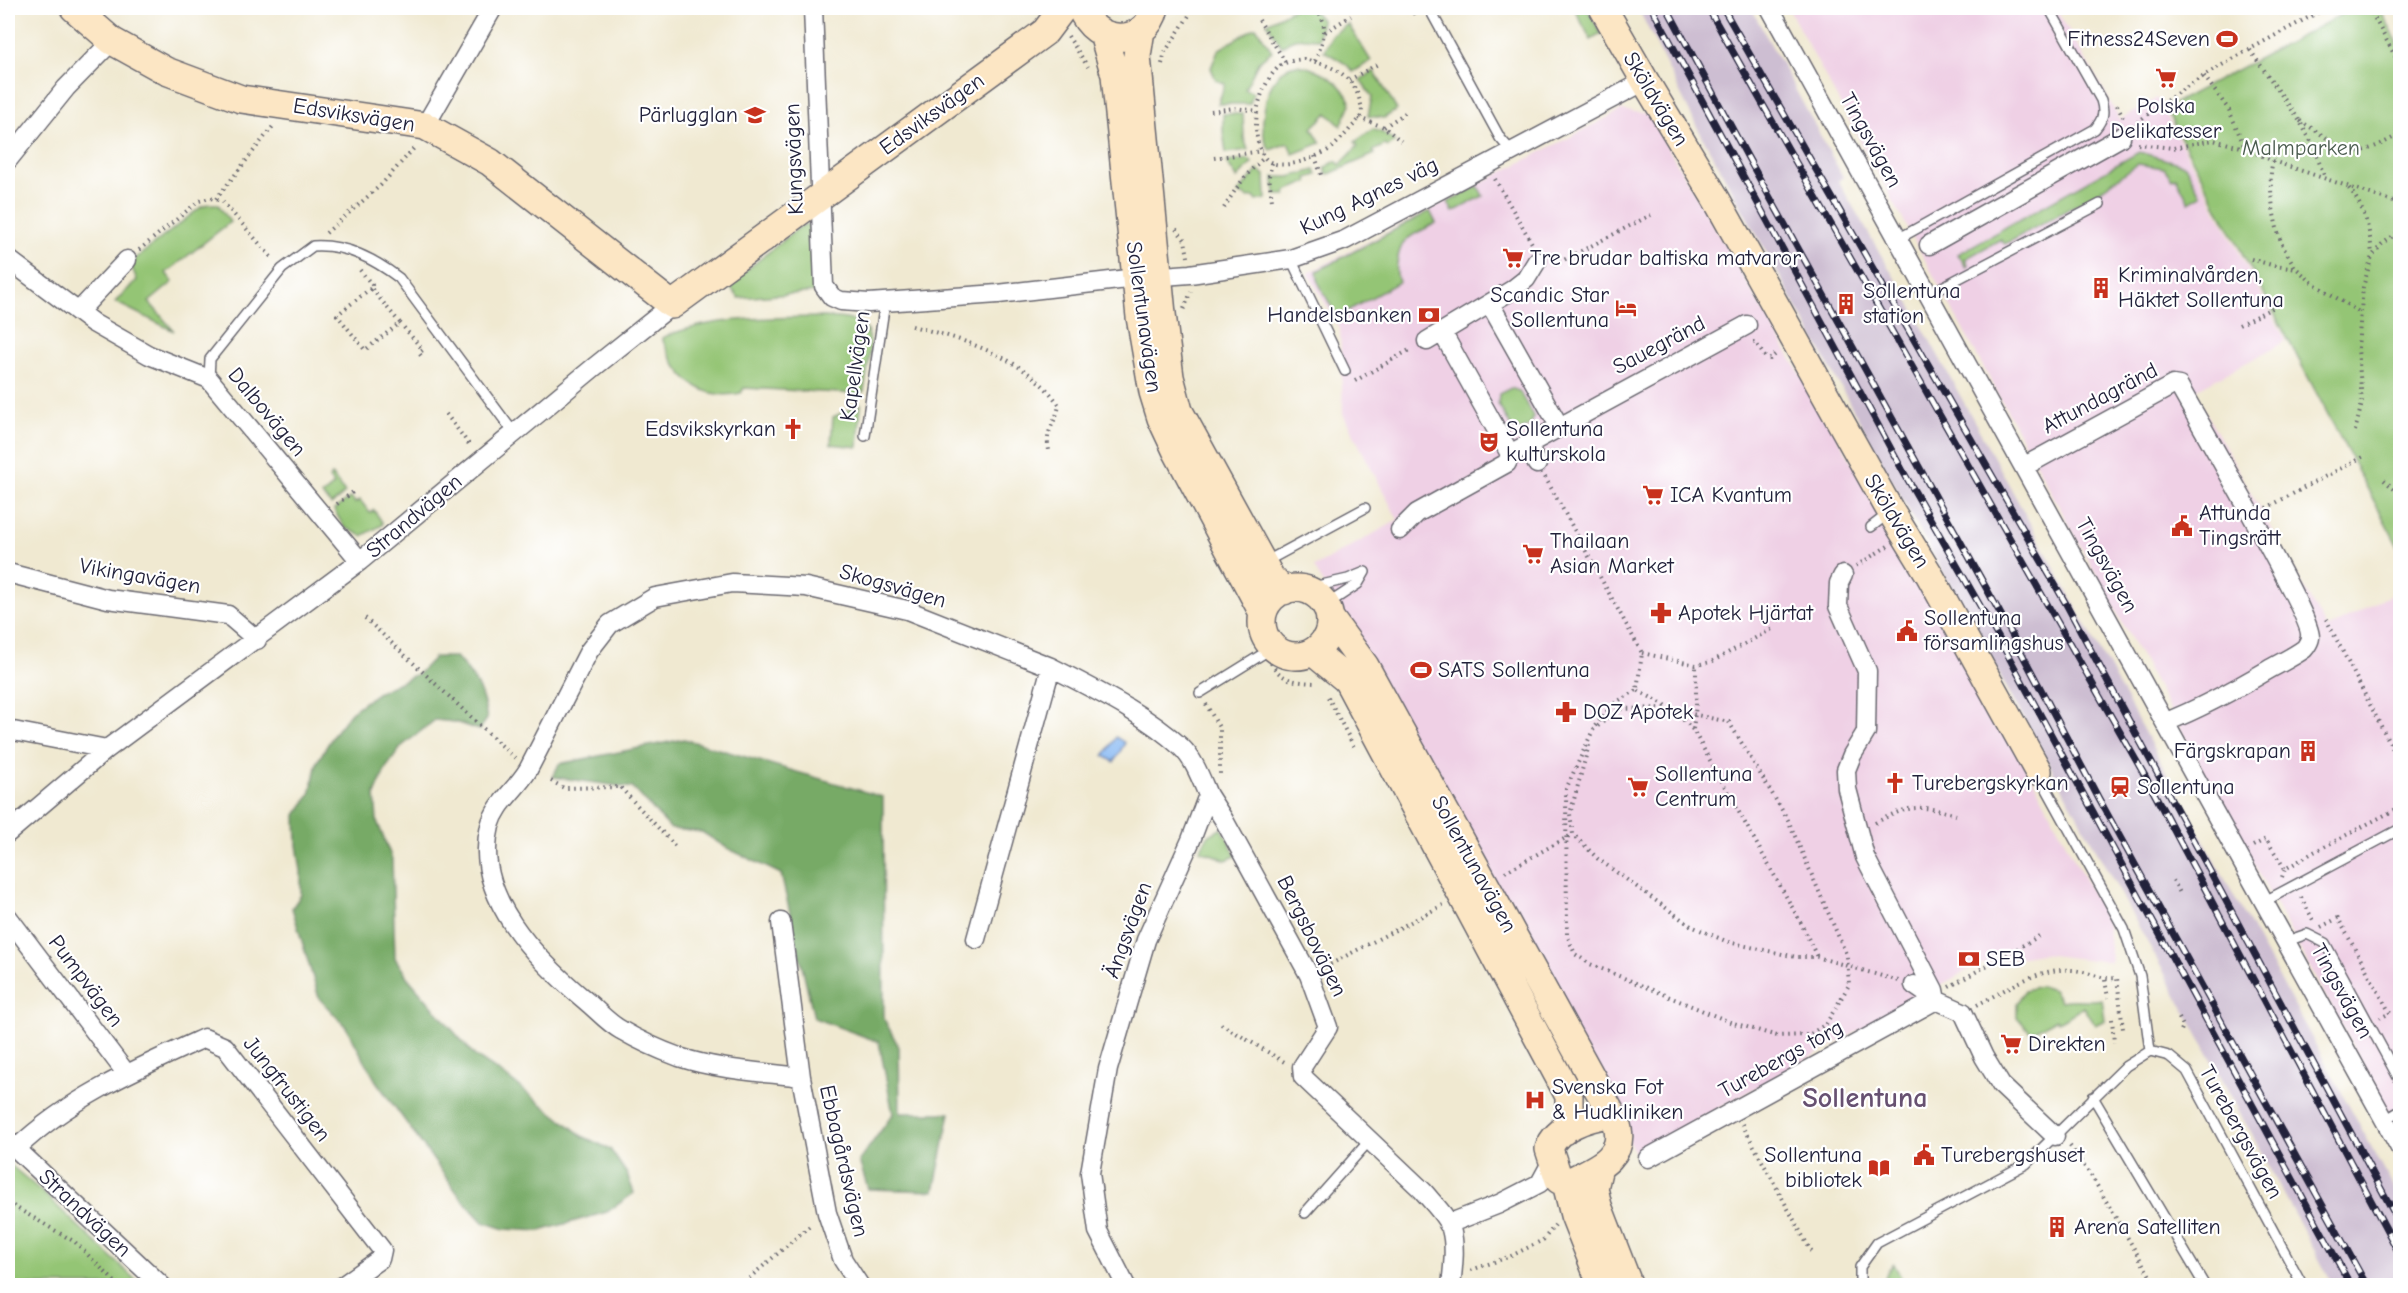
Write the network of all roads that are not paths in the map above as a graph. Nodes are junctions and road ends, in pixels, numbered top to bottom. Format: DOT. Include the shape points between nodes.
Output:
graph roads {
  1 [pos="74,8"];
  2 [pos="493,8"];
  3 [pos="813,8"];
  4 [pos="1155,8"];
  5 [pos="1429,8"];
  6 [pos="1604,8"];
  7 [pos="1770,8"];
  8 [pos="2049,8"];
  9 [pos="1075,23"];
  10 [pos="1141,30"];
  11 [pos="112,41"];
  12 [pos="1645,81"];
  13 [pos="421,135"];
  14 [pos="2121,137"];
  15 [pos="1512,152"];
  16 [pos="8,160"];
  17 [pos="819,196"];
  18 [pos="2100,204"];
  19 [pos="1899,238"];
  20 [pos="1929,245"];
  21 [pos="8,259"];
  22 [pos="1291,259"];
  23 [pos="127,260"];
  24 [pos="1537,261"];
  25 [pos="1147,278"];
  26 [pos="1929,294"];
  27 [pos="841,301"];
  28 [pos="885,302"];
  29 [pos="1490,304"];
  30 [pos="672,305"];
  31 [pos="78,312"];
  32 [pos="1747,325"];
  33 [pos="1345,371"];
  34 [pos="209,379"];
  35 [pos="1559,426"];
  36 [pos="514,433"];
  37 [pos="865,436"];
  38 [pos="1527,444"];
  39 [pos="1509,454"];
  40 [pos="1537,464"];
  41 [pos="2025,466"];
  42 [pos="1365,508"];
  43 [pos="1400,530"];
  44 [pos="360,561"];
  45 [pos="1263,563"];
  46 [pos="8,573"];
  47 [pos="1843,575"];
  48 [pos="1294,590"];
  49 [pos="1328,611"];
  50 [pos="1263,613"];
  51 [pos="256,640"];
  52 [pos="1313,652"];
  53 [pos="1275,659"];
  54 [pos="1051,667"];
  55 [pos="1200,693"];
  56 [pos="2166,722"];
  57 [pos="8,730"];
  58 [pos="107,749"];
  59 [pos="528,770"];
  60 [pos="2038,771"];
  61 [pos="1208,795"];
  62 [pos="2400,829"];
  63 [pos="8,832"];
  64 [pos="2265,901"];
  65 [pos="8,917"];
  66 [pos="781,922"];
  67 [pos="976,939"];
  68 [pos="2286,941"];
  69 [pos="1914,985"];
  70 [pos="1936,1000"];
  71 [pos="2150,1051"];
  72 [pos="126,1073"];
  73 [pos="801,1077"];
  74 [pos="2400,1081"];
  75 [pos="2093,1097"];
  76 [pos="1611,1114"];
  77 [pos="2393,1115"];
  78 [pos="1564,1131"];
  79 [pos="2055,1136"];
  80 [pos="1370,1140"];
  81 [pos="12,1145"];
  82 [pos="2400,1148"];
  83 [pos="1648,1158"];
  84 [pos="1599,1167"];
  85 [pos="1559,1175"];
  86 [pos="1305,1213"];
  87 [pos="1448,1224"];
  88 [pos="1451,1279"];
  89 [pos="162,1286"];
  90 [pos="342,1286"];
  91 [pos="860,1286"];
  92 [pos="1126,1286"];
  93 [pos="1602,1286"];
  94 [pos="1629,1286"];
  95 [pos="1860,1286"];
  96 [pos="2205,1286"];
  97 [pos="2303,1286"];
  1 -- 11 [label="street, Edsviksvägen"];
  2 -- 13 [label="street"];
  3 -- 17 [label="street, Kungsvägen"];
  4 -- 10 [label="street"];
  5 -- 15 [label="lane" via="1500,138"];
  6 -- 12 [label="street, Sköldvägen"];
  7 -- 19 [label="street, Tingsvägen"];
  8 -- 19 [label="lane" via="2101,100 2102,121 2095,129"];
  9 -- 10 [label="street" via="1120,38"];
  9 -- 17 [label="street, Edsviksvägen"];
  9 -- 25 [label="street, Sollentunavägen" via="1115,75"];
  10 -- 25 [label="street, Sollentunavägen" via="1137,56"];
  11 -- 13 [label="street, Edsviksvägen" via="166,70 240,99"];
  11 -- 16 [label="street" via="66,88"];
  12 -- 15 [label="street, Kung Agnes väg"];
  12 -- 60 [label="street, Sköldvägen" via="1715,197 1881,519 1929,574"];
  13 -- 30 [label="street, Edsviksvägen" via="490,162"];
  14 -- 20 [label="street"];
  15 -- 22 [label="street, Kung Agnes väg" via="1344,240"];
  17 -- 27 [label="street, Kungsvägen" via="824,286"];
  17 -- 30 [label="street, Strandvägen"];
  18 -- 26 [label="lane"];
  19 -- 26 [label="street, Tingsvägen"];
  21 -- 31 [label="street, Dalbovägen"];
  22 -- 25 [label="street, Kung Agnes väg"];
  22 -- 33 [label="lane"];
  23 -- 31 [label="street"];
  24 -- 29 [label="street" via="1526,279"];
  25 -- 28 [label="street, Kung Agnes väg"];
  25 -- 45 [label="street, Sollentunavägen" via="1179,411"];
  25 -- 50 [label="street, Sollentunavägen" via="1140,317 1161,418"];
  26 -- 41 [label="street, Tingsvägen"];
  27 -- 28 [label="street, Kung Agnes väg"];
  28 -- 37 [label="lane, Kapellvägen"];
  29 -- 35 [label="street"];
  29 -- 39 [label="street" via="1435,336"];
  30 -- 36 [label="street, Strandvägen"];
  31 -- 34 [label="street, Dalbovägen" via="149,355"];
  32 -- 35 [label="street, Sauegränd"];
  34 -- 36 [label="lane" via="210,359 282,269 313,246 343,248 376,261 399,278"];
  34 -- 44 [label="street, Dalbovägen"];
  35 -- 38 [label="street, Sauegränd"];
  36 -- 44 [label="street, Strandvägen"];
  38 -- 39 [label="street, Sauegränd"];
  38 -- 40 [label="street"];
  39 -- 43 [label="street, Sauegränd" via="1507,464 1417,513"];
  41 -- 56 [label="street, Tingsvägen"];
  41 -- 56 [label="street, Attundagränd" via="2173,385 2179,386 2197,417 2291,591 2311,636 2306,647 2288,658"];
  42 -- 45 [label="lane"];
  44 -- 51 [label="street, Strandvägen"];
  45 -- 48 [label="street, Sollentunavägen" via="1271,578"];
  46 -- 51 [label="street, Vikingavägen" via="108,599 228,615"];
  47 -- 70 [label="street" via="1838,606 1867,671 1866,732 1846,770 1847,789 1865,857"];
  48 -- 49 [label="street" via="1318,596"];
  48 -- 49 [label="lane" via="1365,572 1358,584"];
  48 -- 50 [label="street" via="1274,596"];
  49 -- 52 [label="street" via="1328,635"];
  49 -- 76 [label="street, Sollentunavägen" via="1365,666"];
  50 -- 53 [label="street" via="1263,634"];
  51 -- 58 [label="street, Strandvägen"];
  52 -- 53 [label="street" via="1299,656 1279,651"];
  52 -- 78 [label="street, Sollentunavägen" via="1347,680 1569,1096"];
  53 -- 55 [label="lane"];
  54 -- 59 [label="street, Skogsvägen" via="907,610 806,587 732,583 655,597 610,624 589,651"];
  54 -- 61 [label="street" via="1145,720 1182,748"];
  54 -- 67 [label="street"];
  56 -- 64 [label="street, Tingsvägen"];
  57 -- 58 [label="street"];
  58 -- 63 [label="street, Strandvägen"];
  59 -- 73 [label="street, Ebbagårdsvägen" via="505,797 490,824 488,868 504,911 552,973 620,1030 680,1057"];
  60 -- 71 [label="lane, Sköldvägen" via="2124,929 2140,976"];
  61 -- 80 [label="street, Bergsbovägen" via="1308,975 1328,1027 1302,1067 1303,1077"];
  61 -- 92 [label="street, Ängsvägen" via="1146,939 1108,1069 1090,1173 1098,1231"];
  62 -- 64 [label="lane"];
  64 -- 68 [label="street, Tingsvägen"];
  65 -- 72 [label="street, Pumpvägen"];
  66 -- 73 [label="street, Ebbagårdsvägen"];
  68 -- 74 [label="lane" via="2307,934 2325,943"];
  68 -- 77 [label="street, Tingsvägen"];
  69 -- 70 [label="street"];
  70 -- 79 [label="street" via="1963,1012 2001,1085"];
  70 -- 83 [label="street, Turebergs torg"];
  71 -- 75 [label="lane" via="2126,1066"];
  71 -- 97 [label="lane, Turebergsvägen" via="2169,1056 2187,1071"];
  72 -- 81 [label="street, Jungfrustigen"];
  72 -- 90 [label="street, Jungfrustigen" via="204,1038 225,1047 382,1250 380,1258"];
  73 -- 91 [label="street, Ebbagårdsvägen" via="827,1213 843,1260"];
  75 -- 79 [label="lane"];
  75 -- 96 [label="lane"];
  76 -- 78 [label="street" via="1581,1121"];
  76 -- 84 [label="street, Sollentunavägen" via="1619,1136 1616,1151"];
  77 -- 82 [label="street, Tingsvägen"];
  78 -- 85 [label="street, Sollentunavägen" via="1549,1149"];
  79 -- 95 [label="lane" via="2026,1164 1877,1243 1860,1267"];
  80 -- 86 [label="lane"];
  80 -- 87 [label="street" via="1423,1191"];
  81 -- 89 [label="street, Strandvägen"];
  84 -- 85 [label="street, Sollentunavägen"];
  84 -- 94 [label="street" via="1594,1188 1598,1206"];
  85 -- 87 [label="street"];
  85 -- 93 [label="street, Sollentunavägen"];
  87 -- 88 [label="street"];
}
